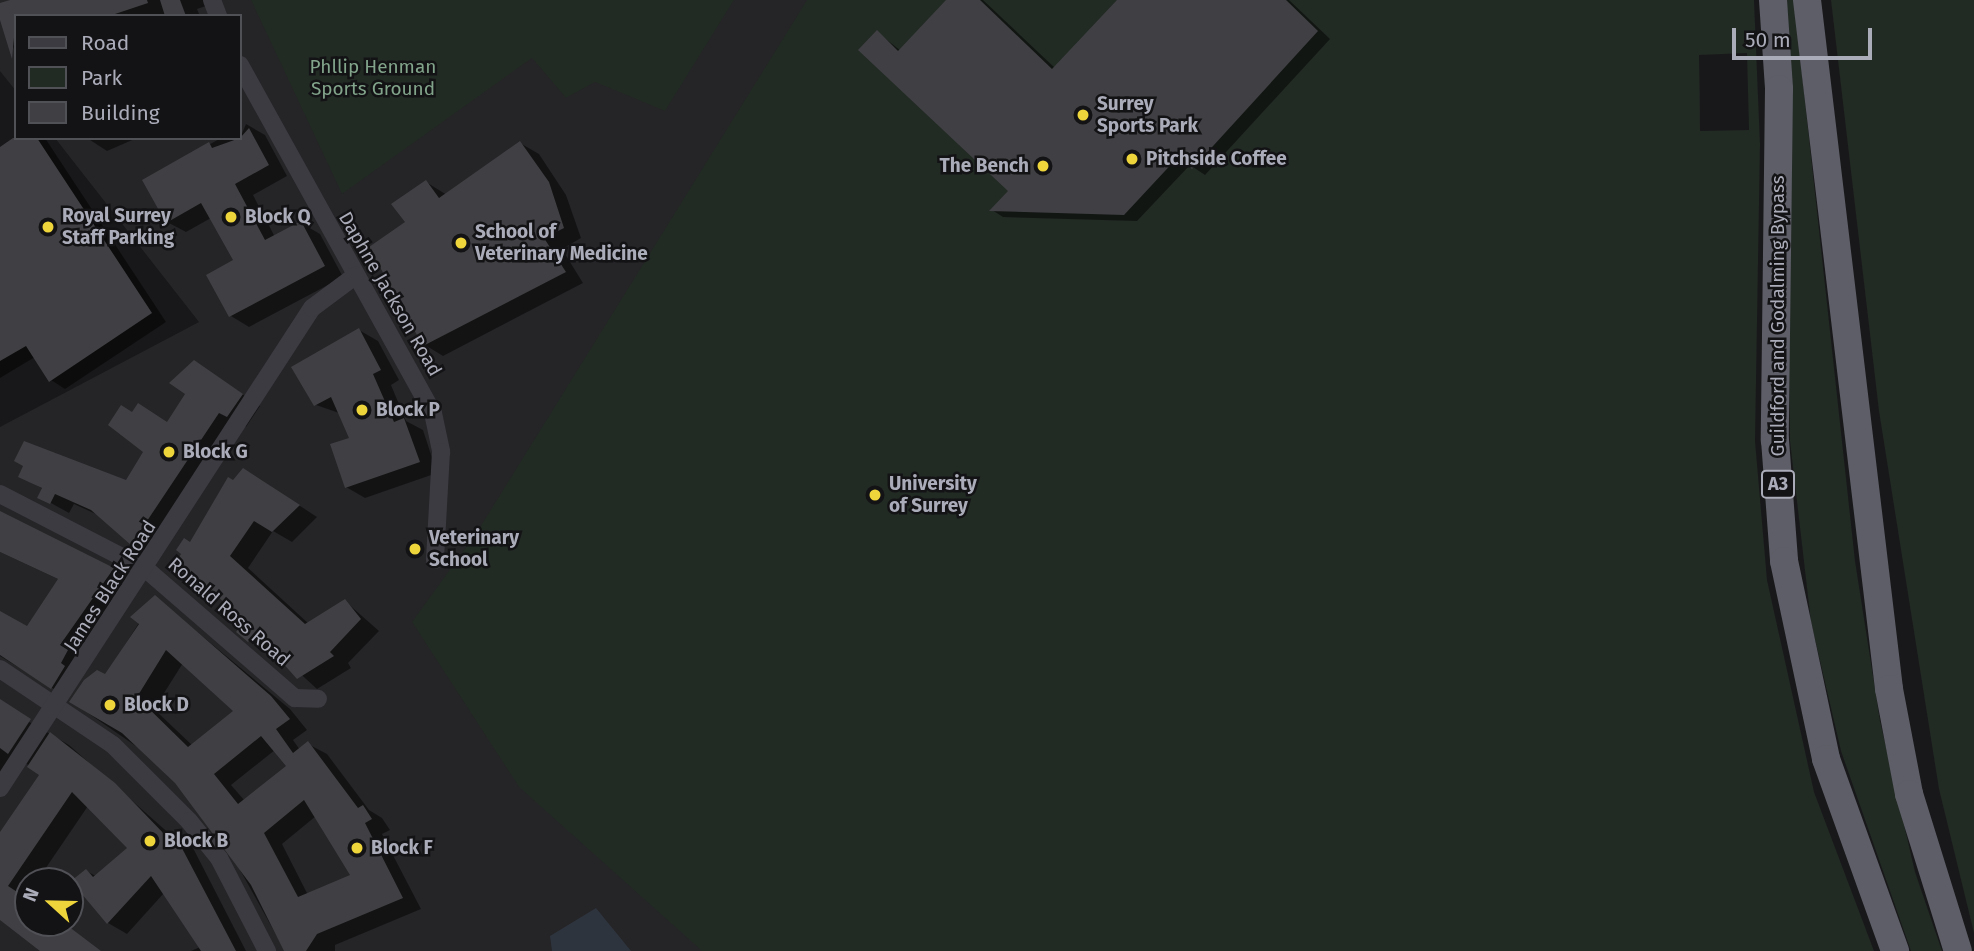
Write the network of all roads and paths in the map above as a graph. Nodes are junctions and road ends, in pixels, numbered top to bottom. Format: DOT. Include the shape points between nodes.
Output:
graph roads {
  1 [pos="1773,0"];
  2 [pos="1807,0"];
  3 [pos="242,69"];
  4 [pos="355,276"];
  5 [pos="0,494"];
  6 [pos="435,560"];
  7 [pos="147,570"];
  8 [pos="0,669"];
  9 [pos="318,699"];
  10 [pos="55,707"];
  11 [pos="0,788"];
  12 [pos="267,951"];
  13 [pos="1895,951"];
  14 [pos="1958,951"];
  1 -- 13 [label="highway, Guildford and Godalming Bypass / A3" via="1779,89 1776,440 1784,561 1826,760"];
  2 -- 14 [label="highway" via="1889,688 1909,793"];
  3 -- 4 [label="street, Daphne Jackson Road"];
  4 -- 6 [label="street, Daphne Jackson Road" via="433,412 441,452"];
  4 -- 7 [label="street, James Black Road" via="312,308"];
  5 -- 7 [label="street, Ronald Ross Road"];
  7 -- 9 [label="street, Ronald Ross Road" via="295,698"];
  7 -- 10 [label="street, James Black Road"];
  8 -- 10 [label="street"];
  10 -- 11 [label="street, James Black Road"];
  10 -- 12 [label="street" via="113,745 189,821 219,858"];
}
